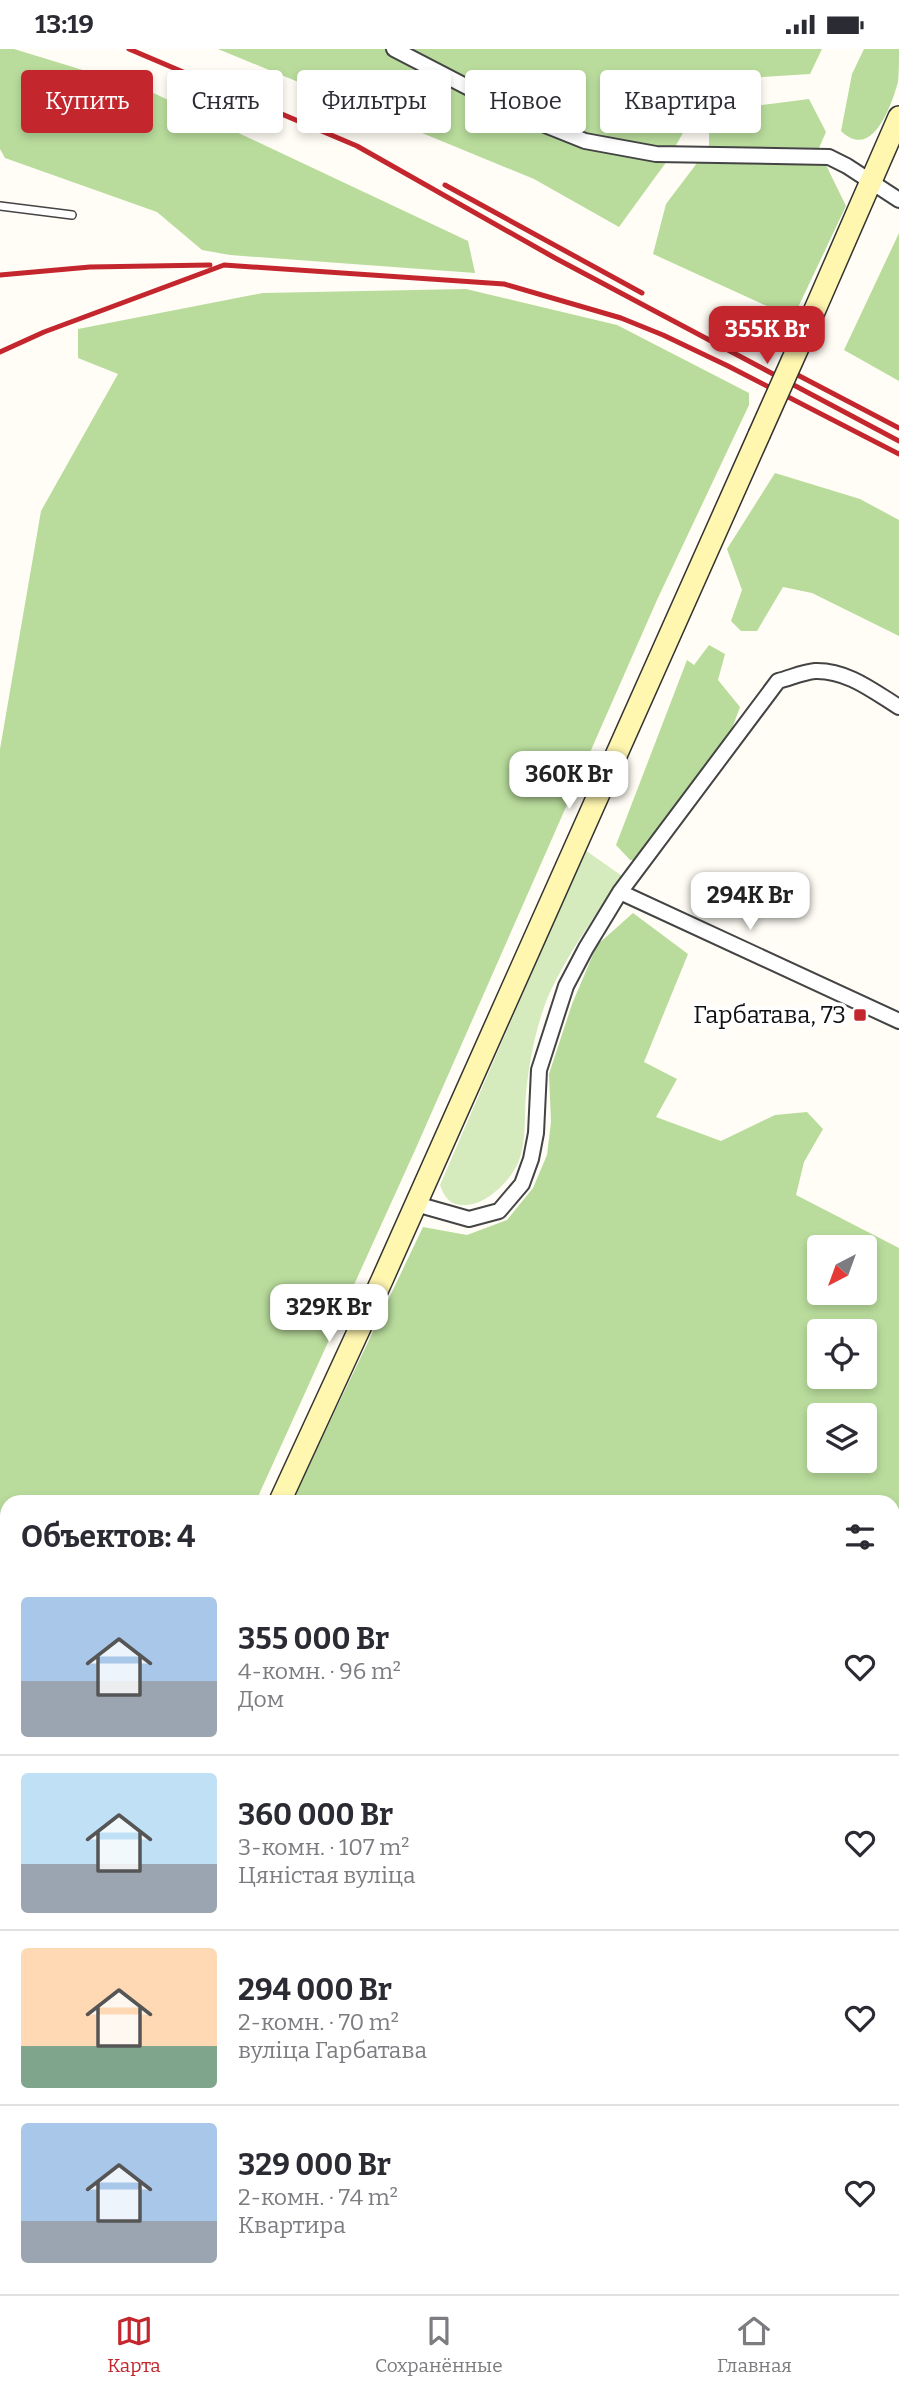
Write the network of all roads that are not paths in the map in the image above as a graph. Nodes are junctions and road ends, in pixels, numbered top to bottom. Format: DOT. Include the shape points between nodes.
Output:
graph roads {
  1 [pos="394,49"];
  2 [pos="899,117"];
  3 [pos="870,181"];
  4 [pos="899,200"];
  5 [pos="0,206"];
  6 [pos="72,215"];
  7 [pos="899,707"];
  8 [pos="620,892"];
  9 [pos="899,1021"];
  10 [pos="416,1204"];
  11 [pos="283,1495"];
  1 -- 3 [label="street" via="525,117 586,141 656,154 828,157"];
  2 -- 3 [label="main road"];
  3 -- 4 [label="street"];
  3 -- 10 [label="main road, bridge"];
  5 -- 6 [label="lane"];
  7 -- 8 [label="street" via="853,678 834,672 813,671 778,681"];
  8 -- 9 [label="street"];
  8 -- 10 [label="street" via="571,976 552,1025 539,1070 536,1133 522,1184 499,1211 469,1219"];
  10 -- 11 [label="main road"];
}
